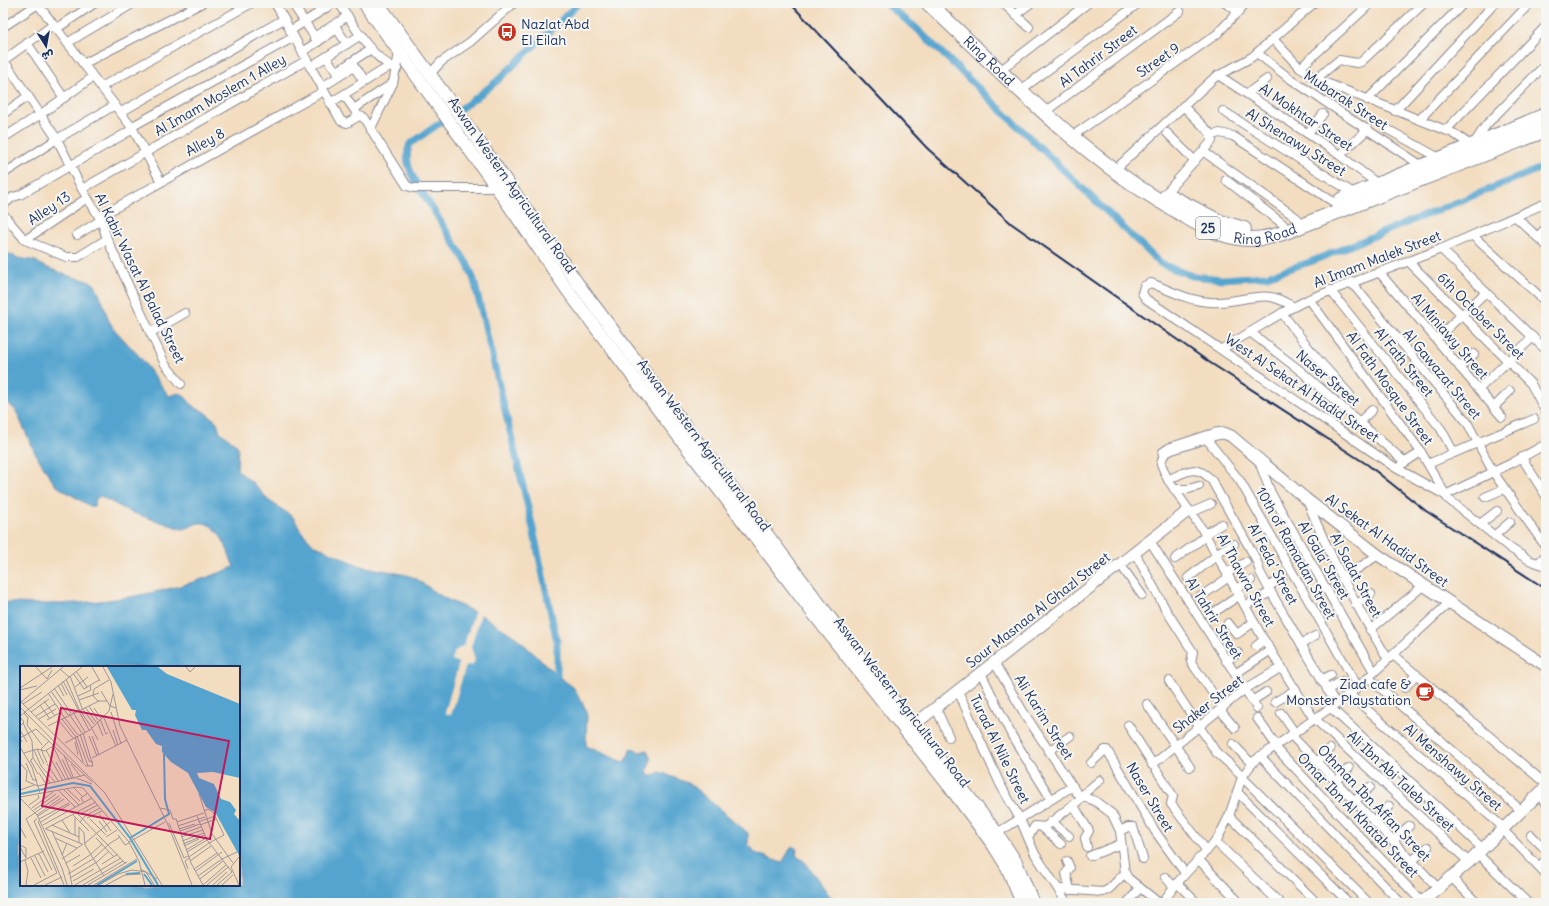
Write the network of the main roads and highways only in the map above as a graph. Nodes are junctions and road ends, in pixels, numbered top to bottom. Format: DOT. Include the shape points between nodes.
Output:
graph roads {
  1 [pos="364,3"];
  2 [pos="378,3"];
  3 [pos="928,3"];
  4 [pos="937,3"];
  5 [pos="1546,115"];
  6 [pos="1546,130"];
  7 [pos="1401,181"];
  8 [pos="573,288"];
  9 [pos="909,728"];
  10 [pos="1011,865"];
  11 [pos="1022,903"];
  12 [pos="1033,903"];
  1 -- 8 [label="main road, Aswan Western Agricultural Road" via="497,188"];
  2 -- 8 [label="main road, Aswan Western Agricultural Road" via="472,132"];
  3 -- 7 [label="highway, Ring Road / 25" via="1044,113 1103,163 1191,220 1223,234 1249,239 1275,236"];
  4 -- 7 [label="highway, Ring Road / 25" via="1050,108 1120,165 1166,194 1220,222 1237,228 1260,229 1282,224 1378,184"];
  5 -- 7 [label="highway, Ring Road / 25" via="1422,166"];
  6 -- 7 [label="highway, Ring Road / 25"];
  8 -- 9 [label="main road, Aswan Western Agricultural Road"];
  9 -- 10 [label="main road, Aswan Western Agricultural Road" via="949,786"];
  9 -- 10 [label="main road, Aswan Western Agricultural Road" via="997,833"];
  10 -- 11 [label="main road, Aswan Western Agricultural Road"];
  10 -- 12 [label="main road, Aswan Western Agricultural Road"];
}
